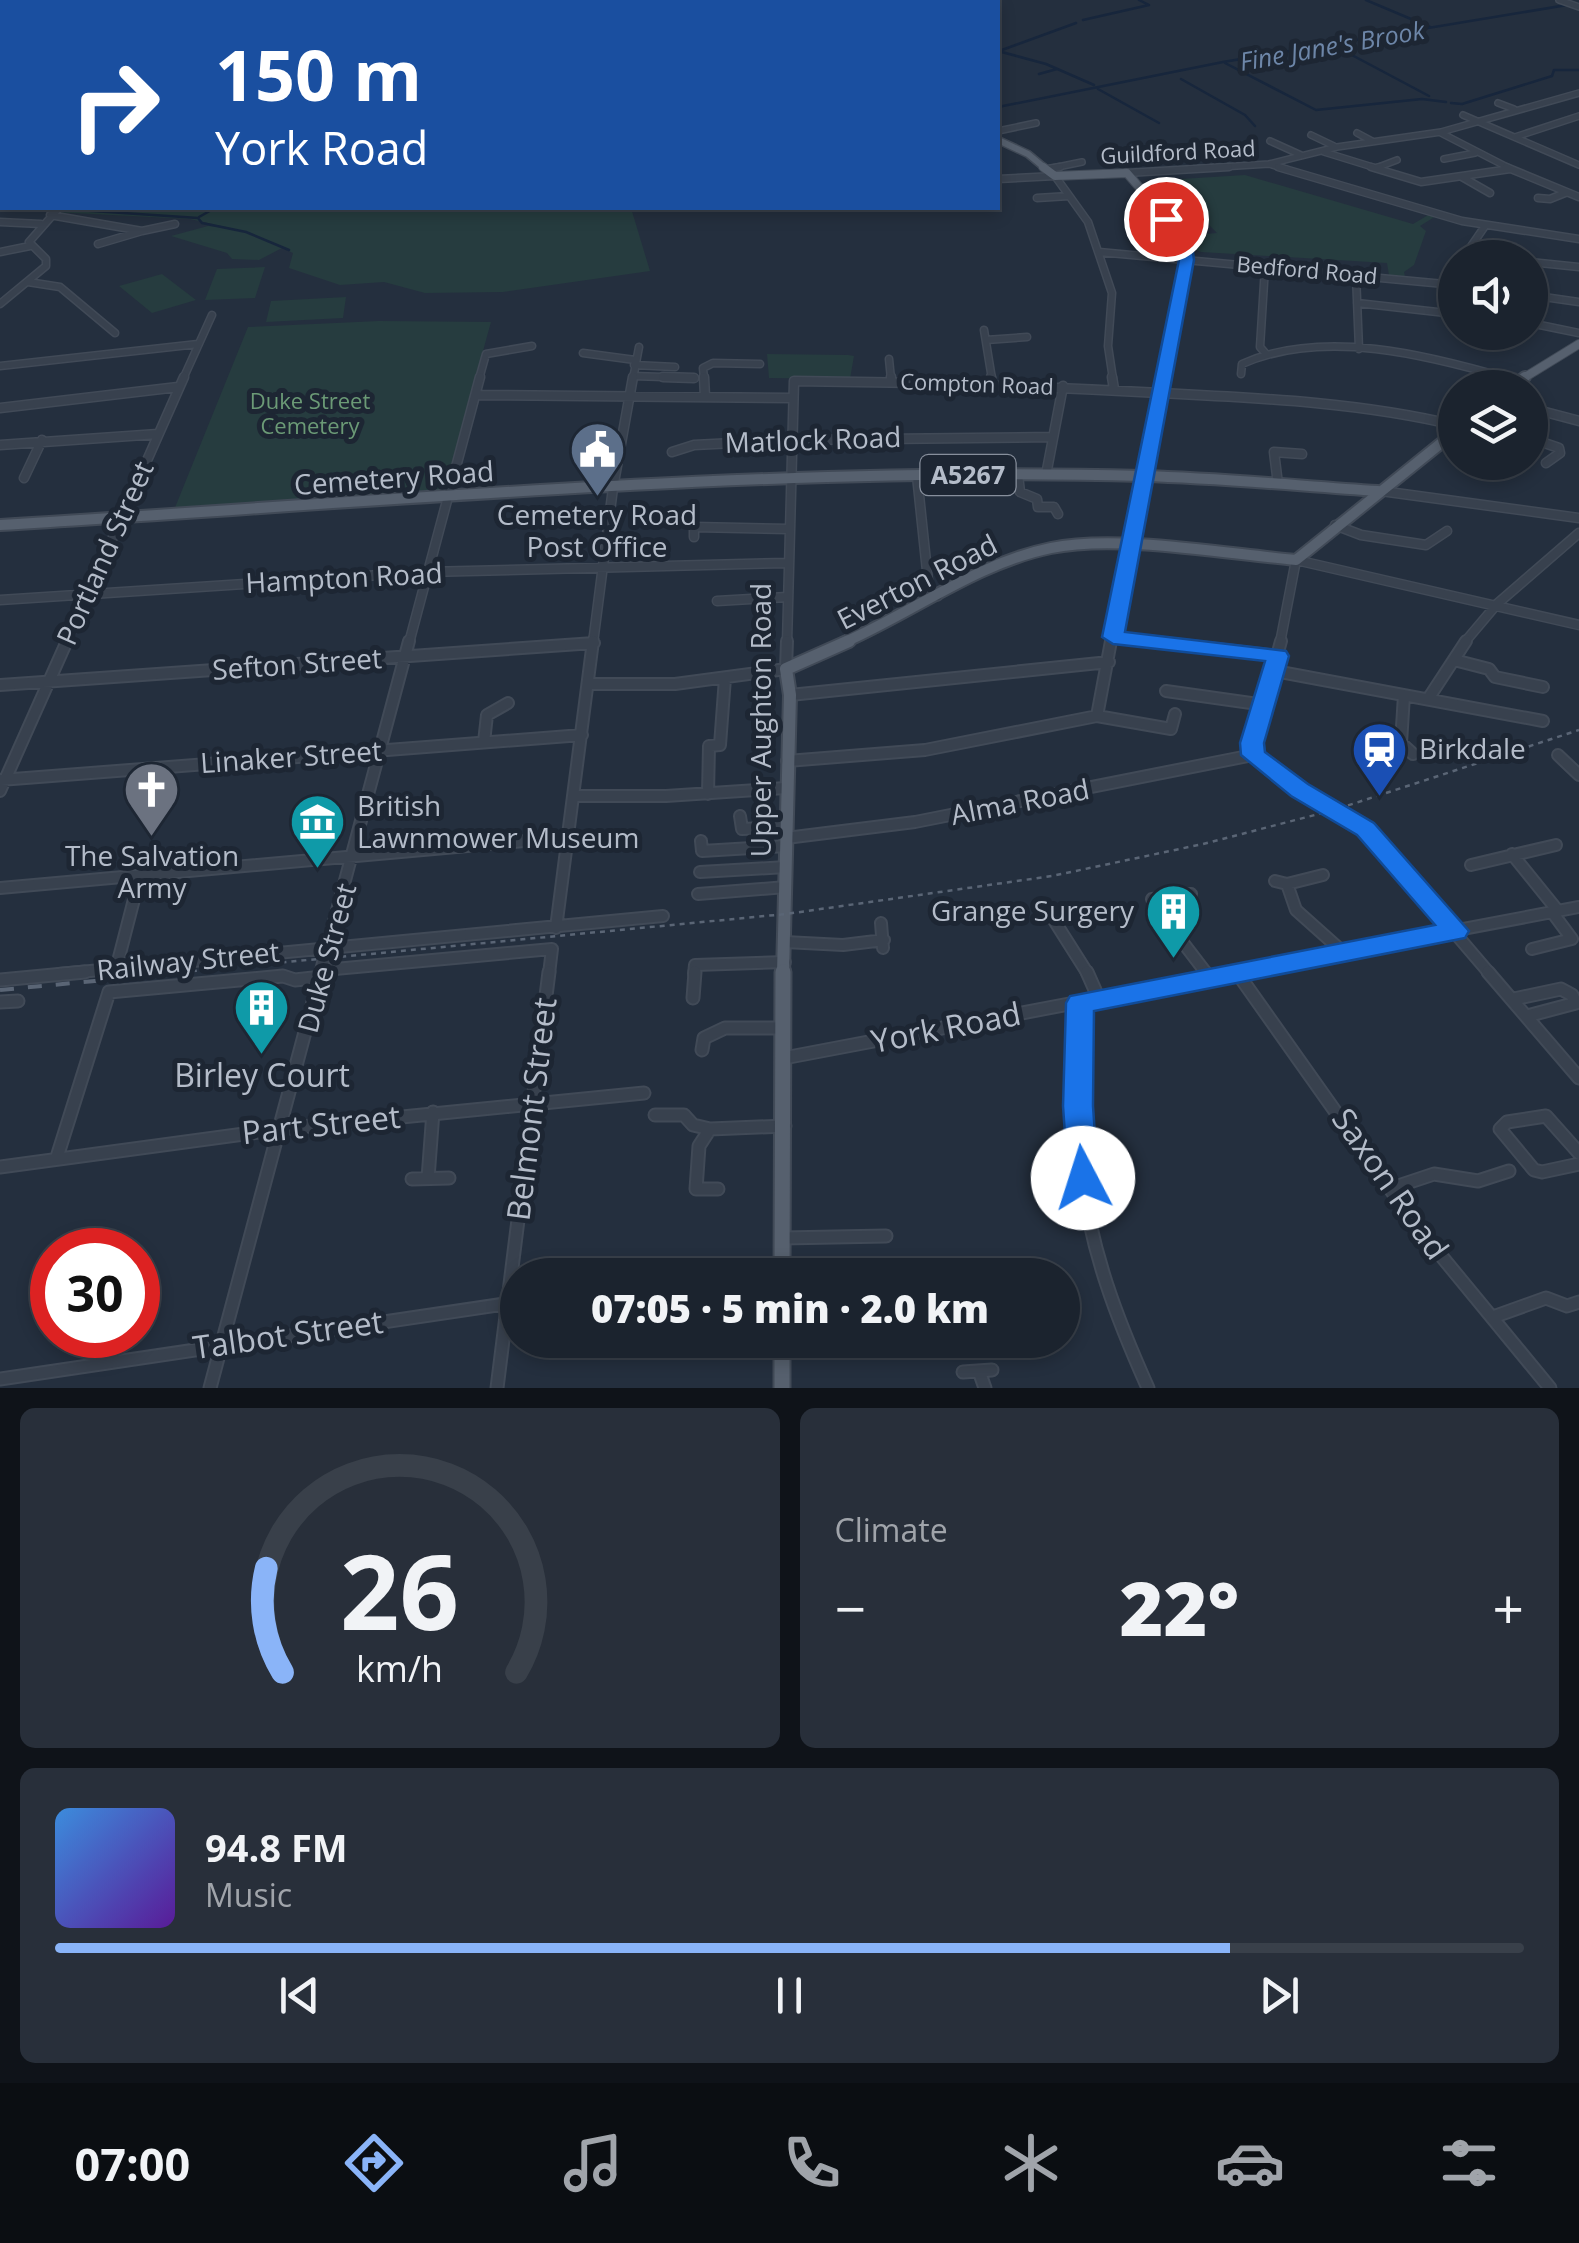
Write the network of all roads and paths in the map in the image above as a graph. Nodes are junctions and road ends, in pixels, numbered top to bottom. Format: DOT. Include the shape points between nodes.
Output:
graph roads {
  1 [pos="1559,0"];
  2 [pos="1579,8"];
  3 [pos="1579,93"];
  4 [pos="1498,103"];
  5 [pos="1517,110"];
  6 [pos="1463,115"];
  7 [pos="1579,116"];
  8 [pos="1482,122"];
  9 [pos="1036,123"];
  10 [pos="1000,131"];
  11 [pos="1441,132"];
  12 [pos="1357,133"];
  13 [pos="1311,136"];
  14 [pos="1515,138"];
  15 [pos="1000,141"];
  16 [pos="1270,141"];
  17 [pos="1372,141"];
  18 [pos="1337,147"];
  19 [pos="1320,150"];
  20 [pos="1478,152"];
  21 [pos="1302,154"];
  22 [pos="1444,158"];
  23 [pos="1396,160"];
  24 [pos="1081,161"];
  25 [pos="1268,164"];
  26 [pos="1579,165"];
  27 [pos="1376,168"];
  28 [pos="1510,169"];
  29 [pos="1052,173"];
  30 [pos="1127,174"];
  31 [pos="1462,178"];
  32 [pos="1000,179"];
  33 [pos="1490,193"];
  34 [pos="1565,193"];
  35 [pos="1070,196"];
  36 [pos="1579,197"];
  37 [pos="1037,198"];
  38 [pos="1538,198"];
  39 [pos="55,211"];
  40 [pos="0,222"];
  41 [pos="42,224"];
  42 [pos="88,224"];
  43 [pos="175,224"];
  44 [pos="1485,226"];
  45 [pos="142,231"];
  46 [pos="80,232"];
  47 [pos="1579,239"];
  48 [pos="1475,240"];
  49 [pos="98,244"];
  50 [pos="30,246"];
  51 [pos="1,252"];
  52 [pos="1099,252"];
  53 [pos="0,260"];
  54 [pos="1186,260"];
  55 [pos="1548,264"];
  56 [pos="1264,266"];
  57 [pos="1579,267"];
  58 [pos="1356,275"];
  59 [pos="28,282"];
  60 [pos="1438,283"];
  61 [pos="1548,297"];
  62 [pos="1579,302"];
  63 [pos="0,304"];
  64 [pos="1358,304"];
  65 [pos="1438,312"];
  66 [pos="212,315"];
  67 [pos="1548,327"];
  68 [pos="984,330"];
  69 [pos="115,333"];
  70 [pos="1579,334"];
  71 [pos="1021,337"];
  72 [pos="986,340"];
  73 [pos="198,344"];
  74 [pos="1579,344"];
  75 [pos="532,346"];
  76 [pos="639,347"];
  77 [pos="1359,349"];
  78 [pos="583,353"];
  79 [pos="1266,354"];
  80 [pos="890,359"];
  81 [pos="635,362"];
  82 [pos="760,364"];
  83 [pos="0,366"];
  84 [pos="674,367"];
  85 [pos="1479,370"];
  86 [pos="1538,370"];
  87 [pos="1241,374"];
  88 [pos="632,376"];
  89 [pos="694,378"];
  90 [pos="794,381"];
  91 [pos="891,382"];
  92 [pos="992,382"];
  93 [pos="1063,386"];
  94 [pos="178,388"];
  95 [pos="1114,389"];
  96 [pos="1160,392"];
  97 [pos="476,396"];
  98 [pos="705,397"];
  99 [pos="628,398"];
  100 [pos="792,398"];
  101 [pos="0,408"];
  102 [pos="1548,413"];
  103 [pos="1579,422"];
  104 [pos="1438,424"];
  105 [pos="158,434"];
  106 [pos="686,436"];
  107 [pos="1052,437"];
  108 [pos="42,440"];
  109 [pos="792,440"];
  110 [pos="1438,442"];
  111 [pos="0,444"];
  112 [pos="1548,444"];
  113 [pos="694,445"];
  114 [pos="672,452"];
  115 [pos="1302,454"];
  116 [pos="1548,462"];
  117 [pos="1046,474"];
  118 [pos="1018,475"];
  119 [pos="917,476"];
  120 [pos="1144,476"];
  121 [pos="24,478"];
  122 [pos="791,480"];
  123 [pos="1278,484"];
  124 [pos="613,488"];
  125 [pos="1378,491"];
  126 [pos="448,497"];
  127 [pos="1037,499"];
  128 [pos="1056,510"];
  129 [pos="122,516"];
  130 [pos="1579,518"];
  131 [pos="0,525"];
  132 [pos="1335,525"];
  133 [pos="789,529"];
  134 [pos="1446,530"];
  135 [pos="1579,533"];
  136 [pos="694,537"];
  137 [pos="1130,545"];
  138 [pos="1296,560"];
  139 [pos="787,563"];
  140 [pos="604,568"];
  141 [pos="426,572"];
  142 [pos="87,594"];
  143 [pos="938,596"];
  144 [pos="787,597"];
  145 [pos="0,600"];
  146 [pos="718,601"];
  147 [pos="1496,604"];
  148 [pos="1579,625"];
  149 [pos="1113,637"];
  150 [pos="594,643"];
  151 [pos="405,656"];
  152 [pos="1278,656"];
  153 [pos="1454,660"];
  154 [pos="1109,662"];
  155 [pos="786,669"];
  156 [pos="1275,671"];
  157 [pos="724,678"];
  158 [pos="46,682"];
  159 [pos="590,684"];
  160 [pos="0,685"];
  161 [pos="1543,688"];
  162 [pos="1166,690"];
  163 [pos="790,695"];
  164 [pos="1404,695"];
  165 [pos="1428,700"];
  166 [pos="508,703"];
  167 [pos="1265,705"];
  168 [pos="1175,714"];
  169 [pos="1097,716"];
  170 [pos="1543,721"];
  171 [pos="582,735"];
  172 [pos="484,742"];
  173 [pos="381,751"];
  174 [pos="1413,754"];
  175 [pos="1253,755"];
  176 [pos="1558,755"];
  177 [pos="788,761"];
  178 [pos="1579,776"];
  179 [pos="3,779"];
  180 [pos="786,788"];
  181 [pos="0,791"];
  182 [pos="708,794"];
  183 [pos="575,796"];
  184 [pos="740,816"];
  185 [pos="569,837"];
  186 [pos="786,837"];
  187 [pos="701,841"];
  188 [pos="1556,845"];
  189 [pos="1512,854"];
  190 [pos="355,856"];
  191 [pos="786,866"];
  192 [pos="1471,866"];
  193 [pos="700,872"];
  194 [pos="1323,875"];
  195 [pos="140,876"];
  196 [pos="0,888"];
  197 [pos="786,888"];
  198 [pos="698,894"];
  199 [pos="1191,894"];
  200 [pos="1579,907"];
  201 [pos="1088,908"];
  202 [pos="1555,912"];
  203 [pos="1046,914"];
  204 [pos="663,916"];
  205 [pos="882,922"];
  206 [pos="556,928"];
  207 [pos="1455,931"];
  208 [pos="785,942"];
  209 [pos="1574,943"];
  210 [pos="329,947"];
  211 [pos="1532,949"];
  212 [pos="1343,952"];
  213 [pos="785,962"];
  214 [pos="116,969"];
  215 [pos="323,974"];
  216 [pos="1238,974"];
  217 [pos="1210,978"];
  218 [pos="0,980"];
  219 [pos="693,998"];
  220 [pos="1099,999"];
  221 [pos="1514,999"];
  222 [pos="18,1000"];
  223 [pos="0,1002"];
  224 [pos="1080,1003"];
  225 [pos="1527,1016"];
  226 [pos="782,1028"];
  227 [pos="702,1050"];
  228 [pos="784,1058"];
  229 [pos="1579,1078"];
  230 [pos="644,1094"];
  231 [pos="533,1102"];
  232 [pos="433,1112"];
  233 [pos="655,1115"];
  234 [pos="784,1126"];
  235 [pos="281,1129"];
  236 [pos="710,1129"];
  237 [pos="1579,1129"];
  238 [pos="1564,1134"];
  239 [pos="1579,1154"];
  240 [pos="57,1157"];
  241 [pos="1579,1164"];
  242 [pos="0,1167"];
  243 [pos="1509,1171"];
  244 [pos="428,1178"];
  245 [pos="449,1178"];
  246 [pos="412,1179"];
  247 [pos="1392,1188"];
  248 [pos="718,1189"];
  249 [pos="886,1236"];
  250 [pos="783,1238"];
  251 [pos="517,1258"];
  252 [pos="782,1258"];
  253 [pos="1579,1302"];
  254 [pos="500,1304"];
  255 [pos="1493,1317"];
  256 [pos="223,1344"];
  257 [pos="503,1358"];
  258 [pos="782,1358"];
  259 [pos="963,1372"];
  260 [pos="0,1380"];
  261 [pos="210,1388"];
  262 [pos="498,1388"];
  263 [pos="782,1388"];
  264 [pos="985,1388"];
  265 [pos="1148,1388"];
  266 [pos="1550,1388"];
  1 -- 2 [label="street"];
  3 -- 5 [label="street, Guildford Road"];
  4 -- 5 [label="street"];
  5 -- 8 [label="street, Guildford Road"];
  6 -- 8 [label="street"];
  7 -- 14 [label="street"];
  8 -- 11 [label="street, Guildford Road"];
  8 -- 14 [label="street"];
  9 -- 10 [label="street"];
  11 -- 17 [label="street, Guildford Road"];
  11 -- 20 [label="street"];
  12 -- 17 [label="street"];
  13 -- 18 [label="street"];
  14 -- 26 [label="street"];
  15 -- 29 [label="main road"];
  16 -- 21 [label="street, Guildford Road"];
  17 -- 18 [label="street, Guildford Road"];
  18 -- 19 [label="street, Guildford Road"];
  19 -- 21 [label="street, Guildford Road"];
  19 -- 27 [label="street"];
  20 -- 22 [label="street"];
  20 -- 28 [label="street"];
  21 -- 25 [label="street, Guildford Road"];
  23 -- 27 [label="street"];
  24 -- 29 [label="street"];
  25 -- 30 [label="street, Guildford Road"];
  25 -- 44 [label="street"];
  27 -- 31 [label="street" via="1421,182"];
  28 -- 31 [label="street"];
  28 -- 34 [label="street"];
  29 -- 30 [label="main road, Guildford Road"];
  29 -- 32 [label="street"];
  29 -- 35 [label="street"];
  30 -- 54 [label="main road" via="1181,236"];
  31 -- 33 [label="street"];
  34 -- 36 [label="street"];
  34 -- 38 [label="street"];
  35 -- 37 [label="street"];
  35 -- 52 [label="street"];
  39 -- 41 [label="street"];
  39 -- 42 [label="street"];
  40 -- 41 [label="street"];
  41 -- 50 [label="street"];
  42 -- 45 [label="street"];
  42 -- 46 [label="street"];
  43 -- 45 [label="street"];
  44 -- 47 [label="street"];
  44 -- 48 [label="street"];
  45 -- 49 [label="street"];
  50 -- 51 [label="street"];
  50 -- 59 [label="street" via="46,262"];
  51 -- 53 [label="street"];
  52 -- 54 [label="street, Bedford Road"];
  52 -- 95 [label="street" via="1112,292 1108,346"];
  54 -- 56 [label="street, Bedford Road"];
  54 -- 96 [label="main road"];
  55 -- 57 [label="street"];
  56 -- 58 [label="street, Bedford Road"];
  56 -- 79 [label="street" via="1260,347"];
  58 -- 60 [label="street, Bedford Road"];
  58 -- 64 [label="street"];
  59 -- 63 [label="street"];
  59 -- 69 [label="street" via="60,287"];
  61 -- 62 [label="street"];
  64 -- 65 [label="street"];
  64 -- 77 [label="street"];
  66 -- 73 [label="street, Portland Street"];
  67 -- 70 [label="street"];
  68 -- 72 [label="street"];
  71 -- 72 [label="street"];
  72 -- 92 [label="street"];
  73 -- 83 [label="street"];
  73 -- 94 [label="street, Portland Street"];
  74 -- 86 [label="main road"];
  75 -- 97 [label="street, Duke Street" via="486,354"];
  76 -- 81 [label="street"];
  77 -- 79 [label="street"];
  77 -- 85 [label="street"];
  78 -- 81 [label="street"];
  79 -- 87 [label="street" via="1242,364"];
  80 -- 91 [label="street"];
  81 -- 84 [label="street"];
  81 -- 88 [label="street"];
  82 -- 98 [label="street" via="704,368"];
  88 -- 89 [label="street"];
  88 -- 99 [label="street"];
  90 -- 91 [label="street, Compton Road"];
  90 -- 100 [label="street, Upper Aughton Road"];
  91 -- 92 [label="street, Compton Road"];
  92 -- 93 [label="street, Compton Road"];
  93 -- 95 [label="street, Compton Road"];
  93 -- 107 [label="street"];
  94 -- 101 [label="street"];
  94 -- 105 [label="street, Portland Street"];
  95 -- 96 [label="street, Compton Road"];
  96 -- 104 [label="street, Compton Road" via="1345,403"];
  96 -- 120 [label="main road"];
  97 -- 99 [label="street"];
  97 -- 126 [label="street, Duke Street"];
  98 -- 99 [label="street"];
  98 -- 100 [label="street"];
  99 -- 124 [label="street"];
  100 -- 109 [label="street, Upper Aughton Road"];
  102 -- 103 [label="street"];
  105 -- 108 [label="street"];
  105 -- 129 [label="street, Portland Street"];
  106 -- 113 [label="street"];
  107 -- 109 [label="street, Matlock Road"];
  107 -- 117 [label="street"];
  108 -- 111 [label="street"];
  108 -- 121 [label="street"];
  109 -- 113 [label="street, Matlock Road"];
  109 -- 122 [label="street, Upper Aughton Road"];
  110 -- 125 [label="main road"];
  112 -- 116 [label="street" via="1560,452"];
  113 -- 114 [label="street, Matlock Road"];
  115 -- 123 [label="street" via="1274,452"];
  117 -- 118 [label="main road, A5267"];
  117 -- 120 [label="main road, A5267"];
  118 -- 119 [label="main road, A5267"];
  118 -- 127 [label="street" via="1020,492"];
  119 -- 122 [label="main road, A5267"];
  119 -- 143 [label="street" via="929,590"];
  120 -- 123 [label="main road, A5267"];
  120 -- 137 [label="main road"];
  122 -- 124 [label="main road, Cemetery Road / A5267"];
  122 -- 133 [label="street, Upper Aughton Road"];
  123 -- 125 [label="main road, A5267"];
  124 -- 126 [label="main road, Cemetery Road / A5267"];
  124 -- 140 [label="street"];
  125 -- 130 [label="street"];
  125 -- 132 [label="main road"];
  126 -- 129 [label="main road, Cemetery Road / A5267"];
  126 -- 141 [label="street, Duke Street"];
  127 -- 128 [label="street" via="1053,499"];
  129 -- 131 [label="main road, Cemetery Road / A5267"];
  129 -- 142 [label="street, Portland Street"];
  132 -- 134 [label="street" via="1426,546"];
  132 -- 138 [label="main road"];
  133 -- 136 [label="street" via="694,527"];
  133 -- 139 [label="street, Upper Aughton Road"];
  135 -- 147 [label="street"];
  137 -- 138 [label="main road, Everton Road"];
  137 -- 143 [label="main road, Everton Road" via="1018,555"];
  137 -- 149 [label="street"];
  138 -- 147 [label="street"];
  138 -- 152 [label="street"];
  139 -- 140 [label="street, Hampton Road"];
  139 -- 144 [label="street, Upper Aughton Road"];
  140 -- 141 [label="street, Hampton Road"];
  140 -- 150 [label="street"];
  141 -- 142 [label="street, Hampton Road"];
  141 -- 151 [label="street, Duke Street"];
  142 -- 145 [label="street, Hampton Road"];
  142 -- 158 [label="street, Portland Street"];
  143 -- 155 [label="main road, Everton Road"];
  144 -- 146 [label="street"];
  144 -- 155 [label="street, Upper Aughton Road"];
  147 -- 148 [label="street"];
  147 -- 153 [label="street"];
  149 -- 152 [label="street"];
  149 -- 154 [label="street"];
  150 -- 151 [label="street, Sefton Street"];
  150 -- 159 [label="street"];
  151 -- 158 [label="street, Sefton Street"];
  151 -- 173 [label="street, Duke Street"];
  152 -- 156 [label="street"];
  153 -- 161 [label="street"];
  153 -- 165 [label="street"];
  154 -- 163 [label="street"];
  154 -- 169 [label="street"];
  155 -- 157 [label="street"];
  155 -- 163 [label="main road, Upper Aughton Road"];
  156 -- 164 [label="street"];
  156 -- 167 [label="street"];
  157 -- 159 [label="street"];
  157 -- 182 [label="street" via="720,745 709,746"];
  158 -- 160 [label="street, Sefton Street"];
  158 -- 179 [label="street, Portland Street"];
  159 -- 171 [label="street"];
  162 -- 167 [label="street"];
  163 -- 177 [label="main road, Upper Aughton Road"];
  164 -- 165 [label="street"];
  164 -- 174 [label="street" via="1400,743"];
  165 -- 170 [label="street"];
  166 -- 172 [label="street" via="487,716"];
  167 -- 175 [label="street"];
  168 -- 169 [label="street" via="1172,729"];
  169 -- 177 [label="street" via="926,750"];
  171 -- 172 [label="street, Linaker Street"];
  171 -- 183 [label="street"];
  172 -- 173 [label="street, Linaker Street"];
  173 -- 179 [label="street, Linaker Street"];
  173 -- 190 [label="street, Duke Street"];
  175 -- 186 [label="street, Alma Road" via="915,822"];
  175 -- 207 [label="street" via="1366,829"];
  176 -- 178 [label="street"];
  177 -- 180 [label="main road, Upper Aughton Road"];
  179 -- 181 [label="street, Portland Street"];
  180 -- 182 [label="street"];
  180 -- 186 [label="main road, Upper Aughton Road"];
  182 -- 183 [label="street"];
  183 -- 185 [label="street"];
  184 -- 186 [label="street" via="742,829"];
  185 -- 190 [label="street"];
  185 -- 206 [label="street"];
  186 -- 187 [label="street" via="702,852"];
  186 -- 191 [label="main road, Upper Aughton Road"];
  188 -- 189 [label="street"];
  189 -- 192 [label="street"];
  189 -- 202 [label="street"];
  190 -- 195 [label="street"];
  190 -- 210 [label="street, Duke Street"];
  191 -- 193 [label="street"];
  191 -- 197 [label="main road, Upper Aughton Road"];
  194 -- 212 [label="street" via="1281,882 1296,910"];
  195 -- 196 [label="street"];
  195 -- 214 [label="street"];
  197 -- 198 [label="street"];
  197 -- 208 [label="main road, Upper Aughton Road"];
  199 -- 217 [label="street" via="1158,899"];
  200 -- 202 [label="street, York Road"];
  201 -- 203 [label="street"];
  202 -- 207 [label="street, York Road"];
  202 -- 209 [label="street"];
  203 -- 220 [label="street" via="1084,964"];
  204 -- 206 [label="street, Railway Street"];
  205 -- 208 [label="street" via="884,944"];
  206 -- 210 [label="street, Railway Street"];
  207 -- 212 [label="street, York Road"];
  207 -- 221 [label="street"];
  208 -- 213 [label="main road, Upper Aughton Road"];
  209 -- 211 [label="street"];
  210 -- 214 [label="street, Railway Street"];
  210 -- 215 [label="street, Duke Street"];
  212 -- 216 [label="street, York Road"];
  213 -- 219 [label="street" via="695,965"];
  213 -- 226 [label="main road, Upper Aughton Road"];
  214 -- 218 [label="street, Railway Street"];
  215 -- 231 [label="street, Belmont Street" via="552,949"];
  215 -- 235 [label="street, Duke Street"];
  215 -- 240 [label="street" via="109,992"];
  216 -- 217 [label="street, York Road"];
  216 -- 247 [label="street, Saxon Road"];
  217 -- 220 [label="street, York Road"];
  220 -- 224 [label="street, York Road"];
  221 -- 225 [label="street"];
  221 -- 225 [label="street" via="1562,989 1576,1003"];
  222 -- 223 [label="street"];
  224 -- 228 [label="street, York Road"];
  224 -- 265 [label="street" via="1085,1199"];
  225 -- 229 [label="street"];
  226 -- 227 [label="street" via="725,1028 704,1038"];
  226 -- 228 [label="main road, Upper Aughton Road"];
  228 -- 234 [label="main road, Upper Aughton Road"];
  230 -- 231 [label="street, Part Street"];
  231 -- 232 [label="street, Part Street"];
  231 -- 251 [label="street, Belmont Street"];
  232 -- 235 [label="street, Part Street"];
  232 -- 244 [label="street"];
  233 -- 236 [label="street" via="684,1115"];
  234 -- 236 [label="street"];
  234 -- 250 [label="main road, Upper Aughton Road"];
  235 -- 240 [label="street, Part Street"];
  235 -- 256 [label="street, Duke Street"];
  236 -- 248 [label="street" via="698,1146 696,1188"];
  237 -- 238 [label="street"];
  238 -- 239 [label="street"];
  238 -- 241 [label="street" via="1538,1116 1500,1129 1534,1170"];
  240 -- 242 [label="street, Part Street"];
  243 -- 247 [label="street" via="1478,1182 1434,1174"];
  244 -- 245 [label="street"];
  244 -- 246 [label="street"];
  247 -- 255 [label="street, Saxon Road"];
  249 -- 250 [label="street"];
  250 -- 252 [label="main road, Upper Aughton Road"];
  253 -- 255 [label="street" via="1567,1306 1546,1298"];
  254 -- 256 [label="street, Talbot Street"];
  255 -- 266 [label="street, Saxon Road"];
  256 -- 260 [label="street, Talbot Street"];
  256 -- 261 [label="street, Duke Street"];
  257 -- 262 [label="street, Belmont Street"];
  258 -- 263 [label="main road"];
  259 -- 264 [label="street" via="986,1370"];
}
